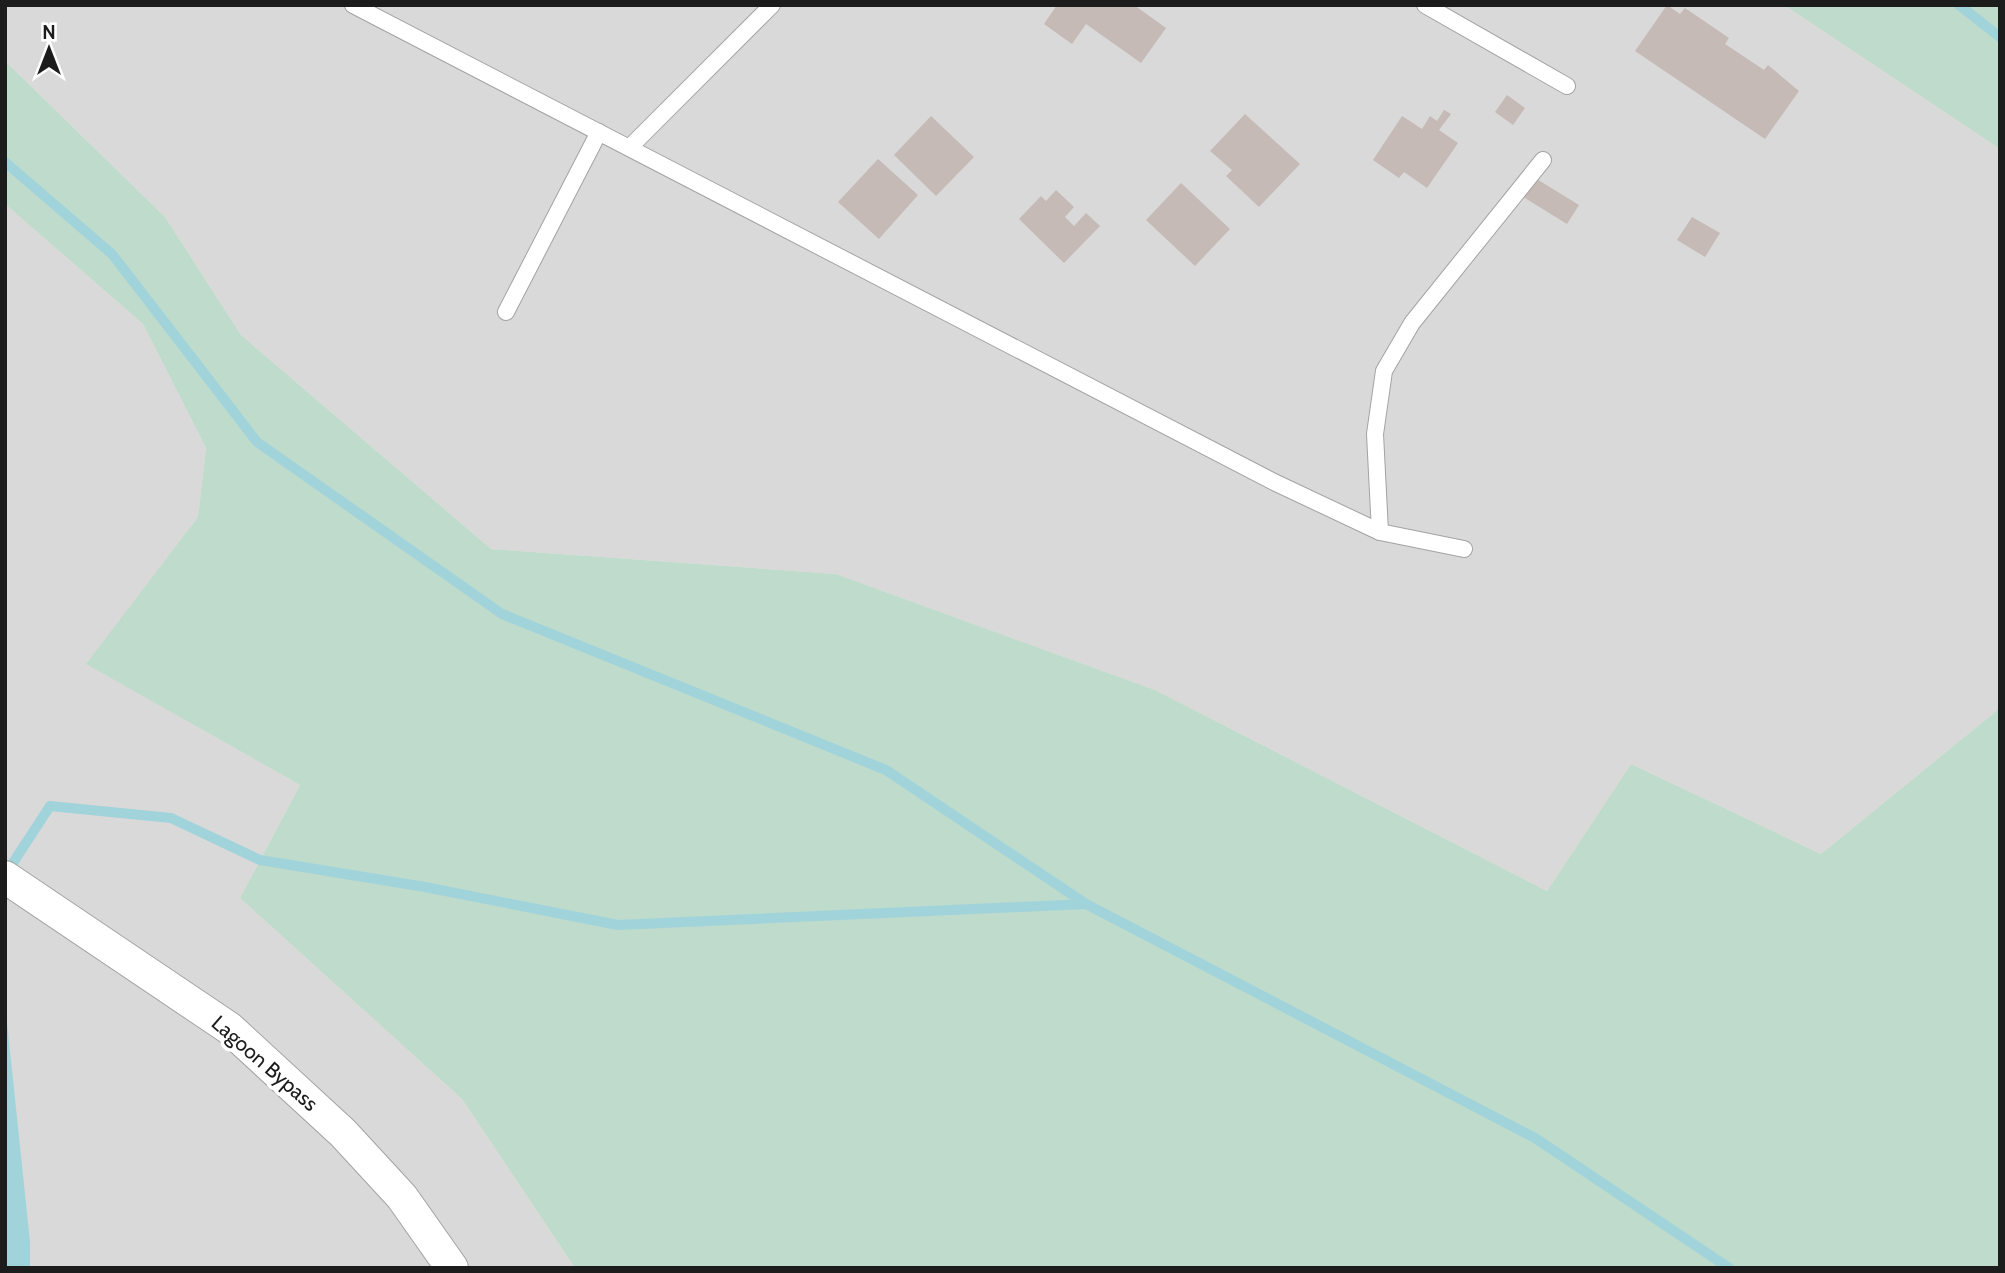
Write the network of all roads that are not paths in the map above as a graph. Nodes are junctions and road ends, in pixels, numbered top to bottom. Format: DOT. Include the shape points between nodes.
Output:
graph roads {
  1 [pos="353,5"];
  2 [pos="772,5"];
  3 [pos="1425,5"];
  4 [pos="1566,86"];
  5 [pos="599,132"];
  6 [pos="631,147"];
  7 [pos="1543,160"];
  8 [pos="506,312"];
  9 [pos="1380,532"];
  10 [pos="1464,549"];
  11 [pos="5,877"];
  12 [pos="452,1268"];
  1 -- 5 [label="lane"];
  2 -- 6 [label="lane"];
  3 -- 4 [label="lane"];
  5 -- 6 [label="lane"];
  5 -- 8 [label="lane"];
  6 -- 9 [label="lane" via="1276,483"];
  7 -- 9 [label="lane" via="1412,323 1384,372 1375,434"];
  9 -- 10 [label="lane"];
  11 -- 12 [label="street, Lagoon Bypass" via="229,1027 343,1133 402,1197"];
}
